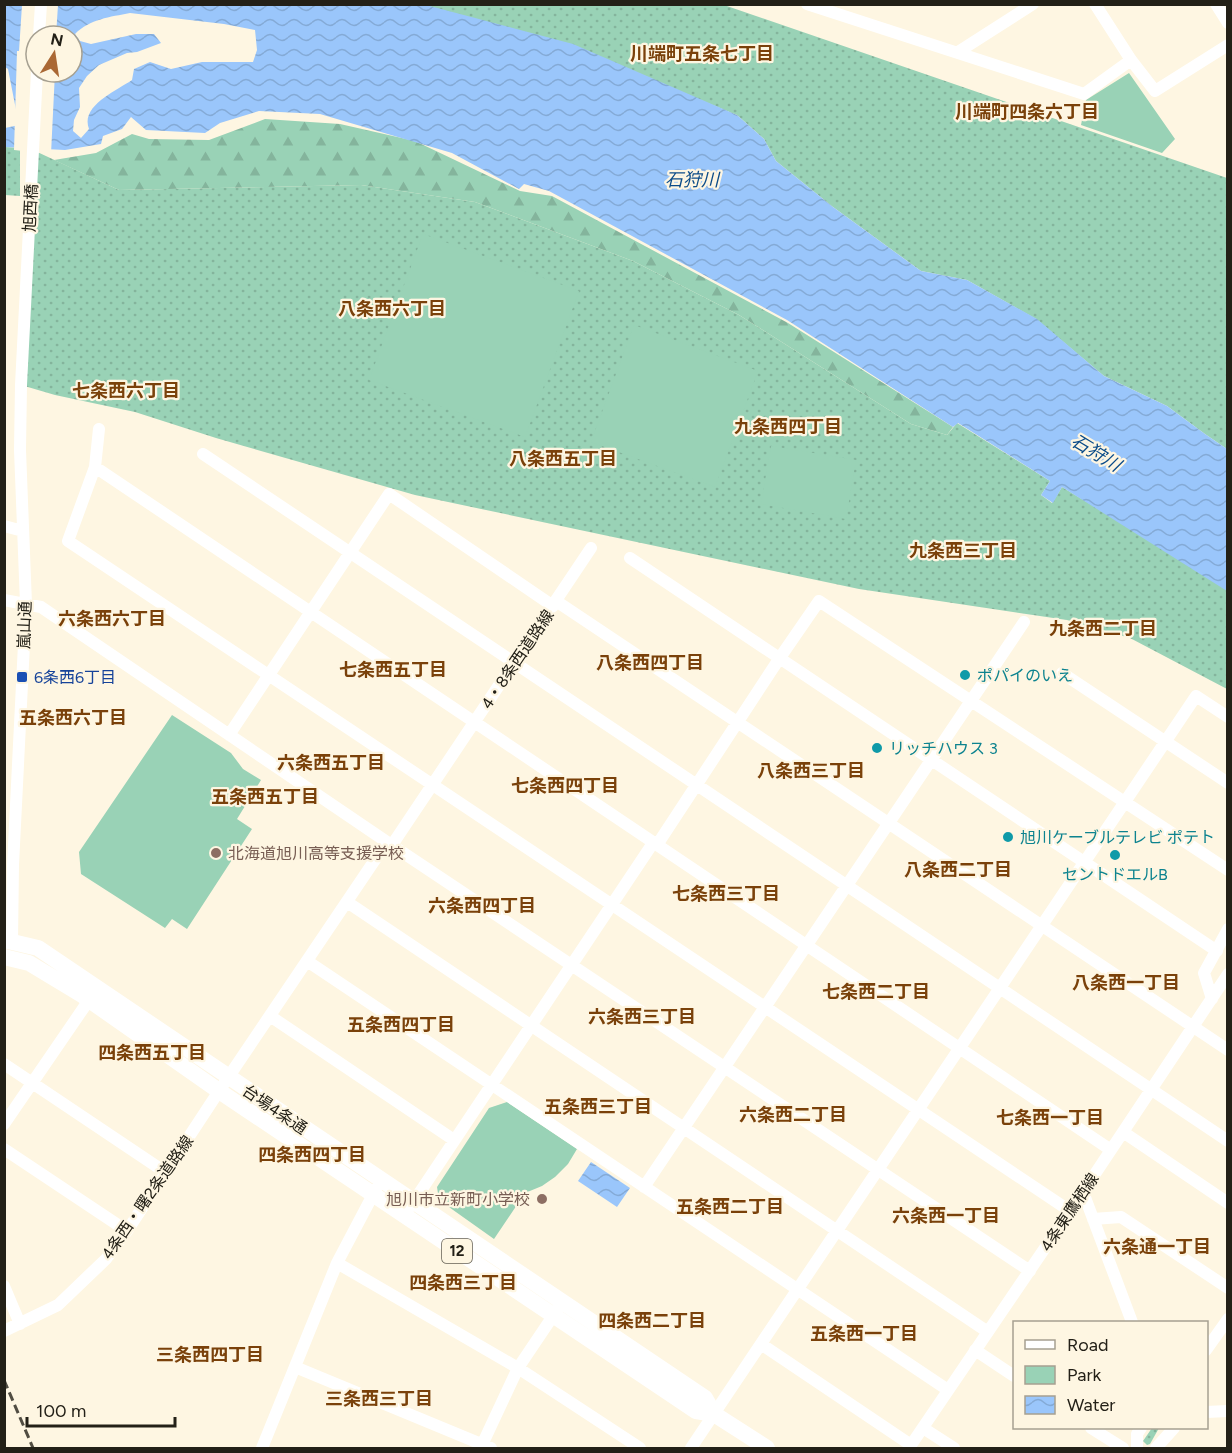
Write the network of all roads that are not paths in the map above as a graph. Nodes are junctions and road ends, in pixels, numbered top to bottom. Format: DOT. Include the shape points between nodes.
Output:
graph roads {
  1 [pos="41,4"];
  2 [pos="807,4"];
  3 [pos="1033,4"];
  4 [pos="1095,4"];
  5 [pos="1216,4"];
  6 [pos="1227,23"];
  7 [pos="40,24"];
  8 [pos="1227,45"];
  9 [pos="958,52"];
  10 [pos="1131,60"];
  11 [pos="36,84"];
  12 [pos="23,344"];
  13 [pos="99,429"];
  14 [pos="203,454"];
  15 [pos="94,467"];
  16 [pos="4,526"];
  17 [pos="23,531"];
  18 [pos="591,548"];
  19 [pos="350,552"];
  20 [pos="630,558"];
  21 [pos="4,600"];
  22 [pos="555,603"];
  23 [pos="26,604"];
  24 [pos="311,613"];
  25 [pos="1024,622"];
  26 [pos="779,658"];
  27 [pos="515,663"];
  28 [pos="1062,673"];
  29 [pos="269,676"];
  30 [pos="970,702"];
  31 [pos="1227,717"];
  32 [pos="475,722"];
  33 [pos="738,723"];
  34 [pos="229,735"];
  35 [pos="1166,741"];
  36 [pos="931,760"];
  37 [pos="1227,783"];
  38 [pos="432,784"];
  39 [pos="696,784"];
  40 [pos="1125,802"];
  41 [pos="889,823"];
  42 [pos="390,843"];
  43 [pos="655,844"];
  44 [pos="9,861"];
  45 [pos="1084,862"];
  46 [pos="1227,870"];
  47 [pos="847,885"];
  48 [pos="347,902"];
  49 [pos="612,905"];
  50 [pos="1042,926"];
  51 [pos="1227,929"];
  52 [pos="6,941"];
  53 [pos="807,945"];
  54 [pos="1217,951"];
  55 [pos="4,957"];
  56 [pos="307,961"];
  57 [pos="572,964"];
  58 [pos="1227,974"];
  59 [pos="1000,988"];
  60 [pos="85,997"];
  61 [pos="1227,998"];
  62 [pos="1212,999"];
  63 [pos="765,1007"];
  64 [pos="270,1016"];
  65 [pos="531,1025"];
  66 [pos="1193,1027"];
  67 [pos="960,1048"];
  68 [pos="1227,1050"];
  69 [pos="4,1064"];
  70 [pos="724,1067"];
  71 [pos="229,1078"];
  72 [pos="34,1083"];
  73 [pos="491,1084"];
  74 [pos="1151,1090"];
  75 [pos="219,1091"];
  76 [pos="919,1109"];
  77 [pos="4,1124"];
  78 [pos="684,1129"];
  79 [pos="1123,1132"];
  80 [pos="454,1140"];
  81 [pos="1227,1141"];
  82 [pos="4,1149"];
  83 [pos="1111,1150"];
  84 [pos="878,1170"];
  85 [pos="165,1172"];
  86 [pos="377,1187"];
  87 [pos="644,1187"];
  88 [pos="1083,1192"];
  89 [pos="1227,1203"];
  90 [pos="409,1209"];
  91 [pos="1070,1211"];
  92 [pos="1092,1219"];
  93 [pos="128,1230"];
  94 [pos="837,1232"];
  95 [pos="337,1263"];
  96 [pos="1030,1270"];
  97 [pos="4,1286"];
  98 [pos="1227,1288"];
  99 [pos="797,1290"];
  100 [pos="558,1309"];
  101 [pos="1227,1319"];
  102 [pos="1131,1321"];
  103 [pos="20,1324"];
  104 [pos="4,1331"];
  105 [pos="988,1332"];
  106 [pos="761,1344"];
  107 [pos="1208,1347"];
  108 [pos="975,1350"];
  109 [pos="295,1367"];
  110 [pos="518,1368"];
  111 [pos="1013,1375"];
  112 [pos="948,1390"];
  113 [pos="1227,1411"];
  114 [pos="1208,1412"];
  115 [pos="714,1414"];
  116 [pos="923,1428"];
  117 [pos="1093,1429"];
  118 [pos="1140,1429"];
  119 [pos="1171,1429"];
  120 [pos="487,1447"];
  121 [pos="910,1447"];
  122 [pos="262,1449"];
  123 [pos="639,1449"];
  124 [pos="691,1449"];
  125 [pos="766,1449"];
  126 [pos="954,1449"];
  127 [pos="1123,1449"];
  128 [pos="1137,1449"];
  129 [pos="1156,1449"];
  1 -- 7 [label="street"];
  2 -- 9 [label="street"];
  3 -- 9 [label="street"];
  4 -- 10 [label="street"];
  5 -- 6 [label="street"];
  8 -- 10 [label="street" via="1155,91"];
  9 -- 10 [label="street" via="1084,94"];
  11 -- 12 [label="street, 旭西橋"];
  12 -- 17 [label="street, 嵐山通" via="20,450"];
  13 -- 15 [label="street"];
  14 -- 19 [label="street"];
  15 -- 24 [label="street"];
  15 -- 29 [label="street" via="68,541"];
  16 -- 17 [label="street"];
  17 -- 23 [label="street, 嵐山通"];
  18 -- 22 [label="street"];
  19 -- 22 [label="street" via="389,494"];
  19 -- 24 [label="street"];
  19 -- 27 [label="street"];
  20 -- 26 [label="street"];
  21 -- 23 [label="street"];
  22 -- 27 [label="street, 4・8条西道路線"];
  22 -- 33 [label="street, 4・8条西道路線"];
  23 -- 34 [label="street" via="41,607"];
  23 -- 44 [label="street, 嵐山通"];
  24 -- 29 [label="street"];
  24 -- 32 [label="street"];
  25 -- 30 [label="street"];
  26 -- 30 [label="street" via="819,601"];
  26 -- 33 [label="street"];
  26 -- 36 [label="street"];
  27 -- 32 [label="street, 4・8条西道路線"];
  27 -- 39 [label="street"];
  28 -- 35 [label="street"];
  29 -- 34 [label="street"];
  29 -- 38 [label="street"];
  30 -- 36 [label="street"];
  30 -- 40 [label="street"];
  31 -- 35 [label="street" via="1196,696"];
  32 -- 38 [label="street, 4・8条西道路線"];
  32 -- 43 [label="street"];
  33 -- 39 [label="street"];
  33 -- 41 [label="street, 4・8条西道路線"];
  34 -- 42 [label="street"];
  35 -- 37 [label="street"];
  35 -- 40 [label="street"];
  36 -- 41 [label="street"];
  36 -- 45 [label="street"];
  38 -- 42 [label="street, 4・8条西道路線"];
  38 -- 49 [label="street"];
  39 -- 43 [label="street"];
  39 -- 47 [label="street"];
  40 -- 45 [label="street"];
  40 -- 46 [label="street"];
  41 -- 47 [label="street"];
  41 -- 50 [label="street, 4・8条西道路線"];
  42 -- 48 [label="street, 4・8条西道路線"];
  42 -- 57 [label="street"];
  43 -- 49 [label="street"];
  43 -- 53 [label="street"];
  44 -- 52 [label="street, 嵐山通"];
  45 -- 50 [label="street"];
  45 -- 54 [label="street"];
  47 -- 53 [label="street"];
  47 -- 59 [label="street"];
  48 -- 56 [label="street, 4・8条西道路線"];
  48 -- 65 [label="street"];
  49 -- 57 [label="street"];
  49 -- 63 [label="street"];
  50 -- 59 [label="street"];
  50 -- 66 [label="street, 4・8条西道路線"];
  51 -- 54 [label="street"];
  52 -- 60 [label="highway, 12" via="47,966"];
  52 -- 71 [label="highway, 台場4条通 / 12" via="38,948"];
  53 -- 63 [label="street"];
  53 -- 67 [label="street"];
  54 -- 62 [label="street" via="1204,973"];
  55 -- 60 [label="highway, 台場4条通 / 12" via="29,963"];
  56 -- 64 [label="street, 4・8条西道路線"];
  56 -- 73 [label="street"];
  57 -- 65 [label="street"];
  57 -- 70 [label="street"];
  58 -- 62 [label="street, 4条東鷹栖線"];
  59 -- 67 [label="street"];
  59 -- 74 [label="street"];
  60 -- 72 [label="street"];
  60 -- 75 [label="highway, 台場4条通 / 12"];
  61 -- 62 [label="street"];
  62 -- 66 [label="street, 4条東鷹栖線"];
  63 -- 70 [label="street"];
  63 -- 76 [label="street"];
  64 -- 71 [label="street, 4・8条西道路線"];
  64 -- 80 [label="street"];
  65 -- 73 [label="street"];
  65 -- 78 [label="street"];
  66 -- 68 [label="street, 4・8条西道路線"];
  66 -- 74 [label="street, 4条東鷹栖線"];
  67 -- 76 [label="street"];
  67 -- 83 [label="street"];
  69 -- 72 [label="street"];
  70 -- 78 [label="street"];
  70 -- 84 [label="street"];
  71 -- 75 [label="street, 4条西・曙2条道路線"];
  71 -- 86 [label="highway, 台場4条通 / 12"];
  72 -- 77 [label="street"];
  72 -- 85 [label="street"];
  73 -- 80 [label="street"];
  73 -- 87 [label="street"];
  74 -- 79 [label="street, 4条東鷹栖線"];
  74 -- 81 [label="street"];
  75 -- 85 [label="street, 4条西・曙2条道路線"];
  75 -- 86 [label="highway, 台場4条通 / 12"];
  76 -- 84 [label="street"];
  76 -- 91 [label="street"];
  78 -- 87 [label="street"];
  78 -- 94 [label="street"];
  79 -- 83 [label="street, 4条東鷹栖線"];
  79 -- 89 [label="street"];
  80 -- 90 [label="street"];
  82 -- 93 [label="street"];
  83 -- 88 [label="street, 4条東鷹栖線"];
  84 -- 94 [label="street"];
  84 -- 96 [label="street"];
  85 -- 93 [label="street, 4条西・曙2条道路線"];
  86 -- 90 [label="highway, 台場4条通 / 12"];
  86 -- 95 [label="street"];
  87 -- 99 [label="street"];
  88 -- 91 [label="street, 4条東鷹栖線"];
  88 -- 92 [label="street"];
  90 -- 100 [label="highway, 台場4条通 / 12"];
  91 -- 96 [label="street, 4条東鷹栖線"];
  92 -- 98 [label="street" via="1121,1217"];
  92 -- 102 [label="street"];
  93 -- 103 [label="street, 4条西・曙2条道路線" via="106,1259 58,1305"];
  94 -- 99 [label="street"];
  94 -- 105 [label="street"];
  95 -- 109 [label="street"];
  95 -- 110 [label="street"];
  96 -- 105 [label="street, 4条東鷹栖線"];
  97 -- 103 [label="street"];
  99 -- 106 [label="street"];
  99 -- 112 [label="street"];
  100 -- 110 [label="street"];
  100 -- 115 [label="highway, 台場4条通 / 12" via="696,1411"];
  101 -- 107 [label="street"];
  103 -- 104 [label="street, 4条西・曙2条道路線"];
  105 -- 108 [label="street, 4条東鷹栖線"];
  106 -- 115 [label="street"];
  106 -- 121 [label="street"];
  108 -- 111 [label="street"];
  108 -- 112 [label="street, 4条東鷹栖線"];
  109 -- 120 [label="street"];
  109 -- 122 [label="street"];
  110 -- 120 [label="street"];
  110 -- 123 [label="street"];
  112 -- 116 [label="street, 4条東鷹栖線"];
  113 -- 114 [label="street"];
  115 -- 124 [label="street"];
  115 -- 125 [label="highway, 台場4条通 / 12"];
  116 -- 121 [label="street, 4条東鷹栖線"];
  116 -- 126 [label="street"];
  117 -- 127 [label="street"];
  118 -- 128 [label="street"];
  119 -- 129 [label="street"];
}
